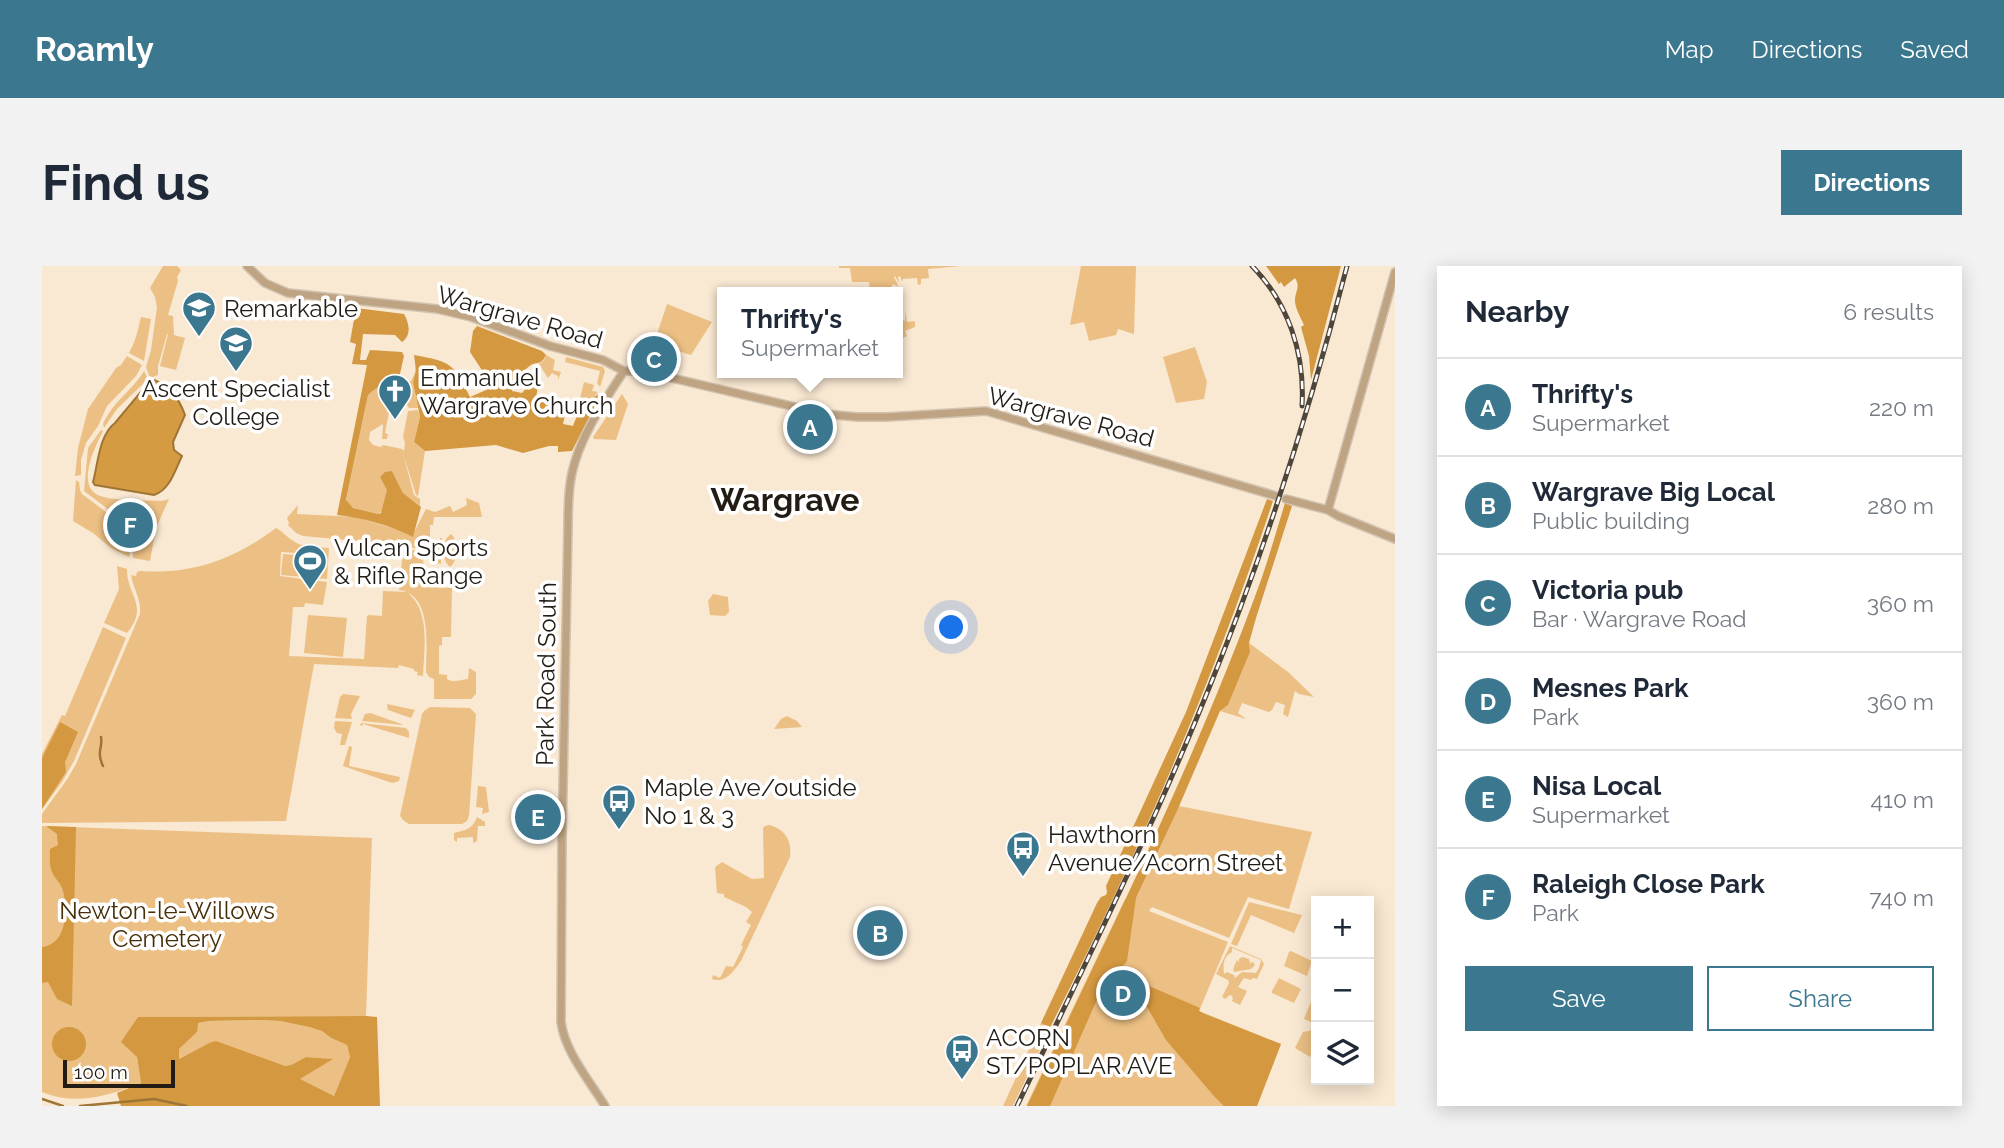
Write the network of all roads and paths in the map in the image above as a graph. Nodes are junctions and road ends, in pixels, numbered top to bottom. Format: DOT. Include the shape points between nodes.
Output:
graph roads {
  1 [pos="247,266"];
  2 [pos="1395,272"];
  3 [pos="624,371"];
  4 [pos="1276,496"];
  5 [pos="1286,499"];
  6 [pos="1328,510"];
  7 [pos="1395,539"];
  8 [pos="605,1106"];
  1 -- 3 [label="street, Wargrave Road" via="265,283 288,293 455,313 603,360"];
  2 -- 6 [label="street"];
  3 -- 4 [label="street, Wargrave Road" via="843,417 986,411"];
  3 -- 8 [label="street, Park Road South" via="578,452 569,490 567,553 561,1022 571,1051"];
  5 -- 6 [label="street"];
  6 -- 7 [label="street"];
}
